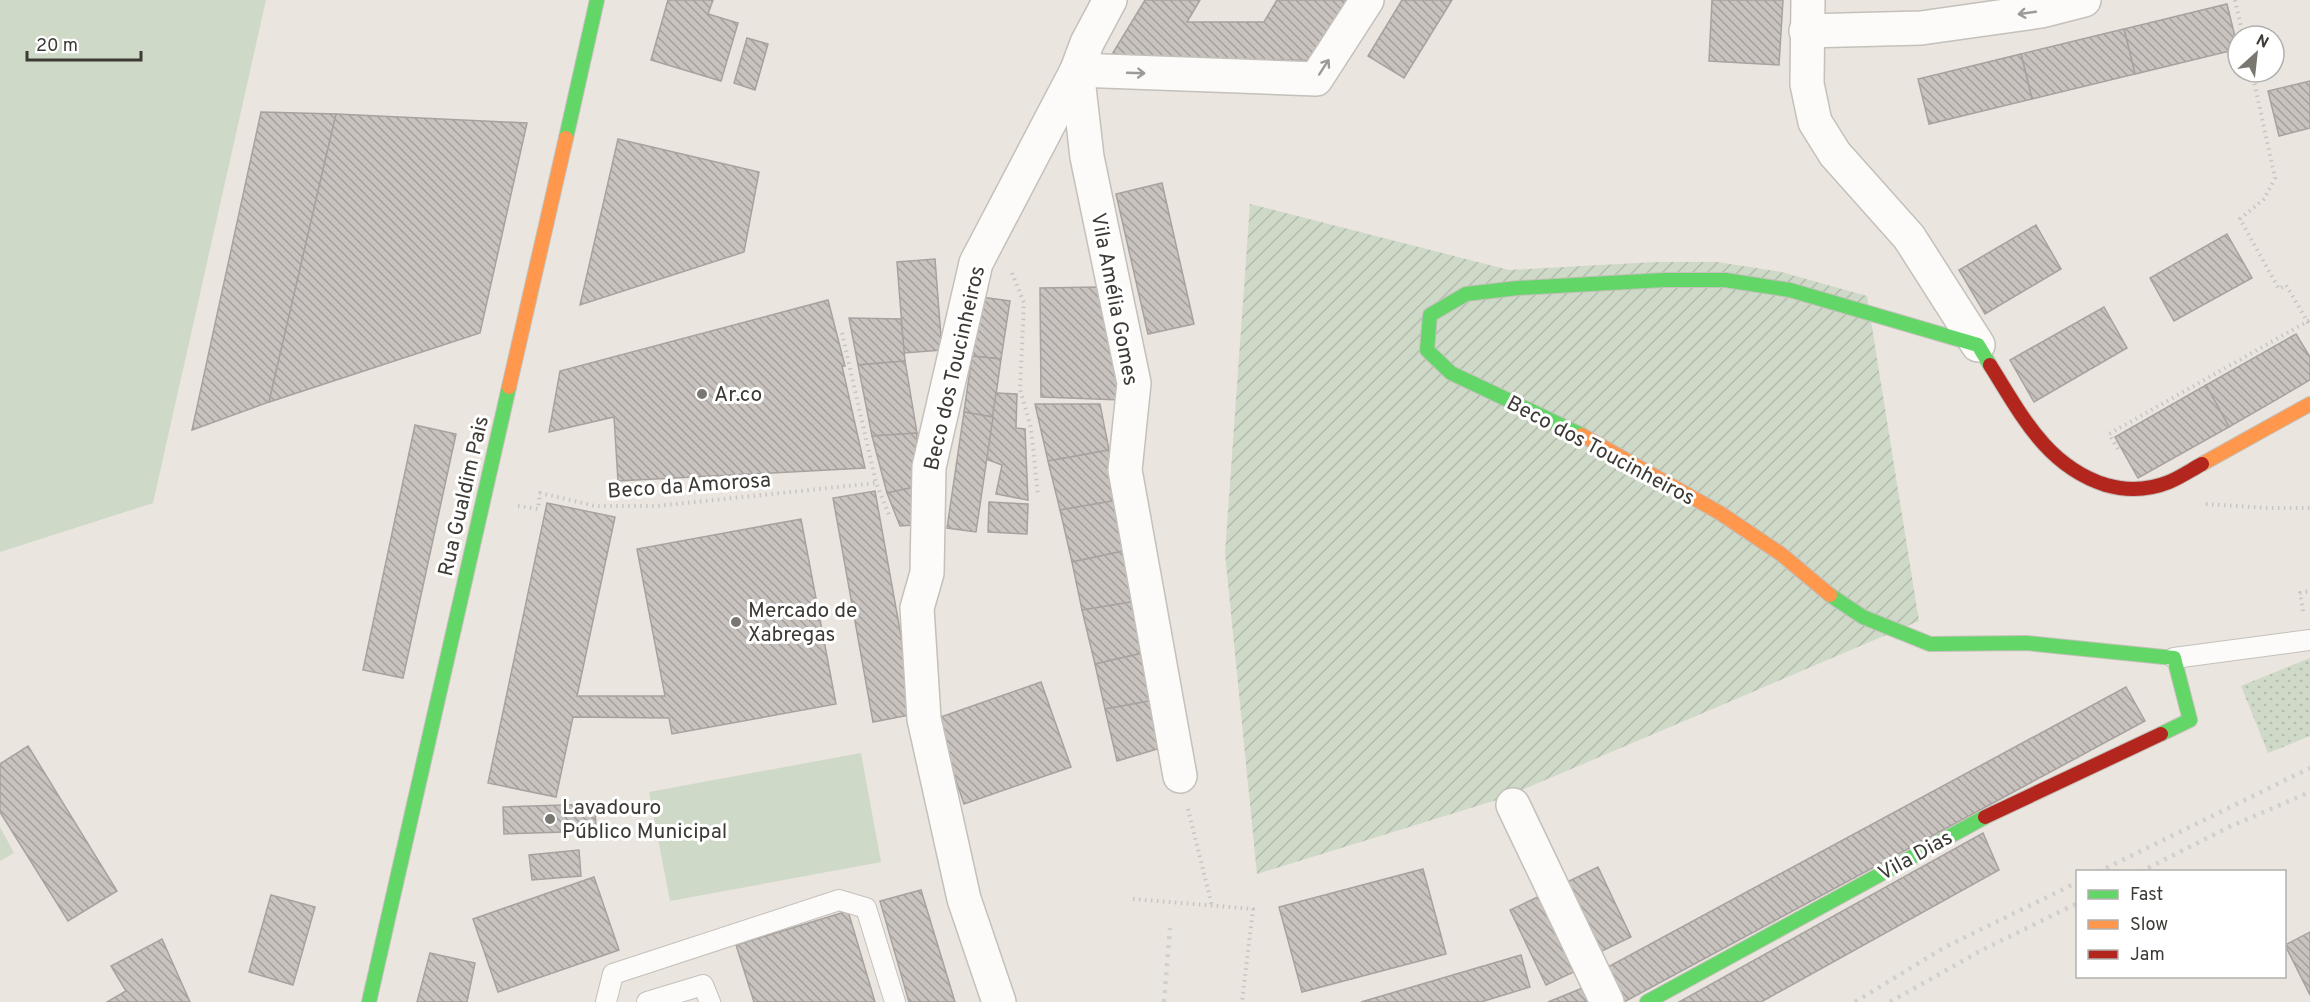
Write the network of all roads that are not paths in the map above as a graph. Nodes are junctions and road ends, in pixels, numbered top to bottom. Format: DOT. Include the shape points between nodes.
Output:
graph roads {
  1 [pos="597,0"];
  2 [pos="1110,0"];
  3 [pos="1367,0"];
  4 [pos="2084,0"];
  5 [pos="1807,15"];
  6 [pos="1077,70"];
  7 [pos="1978,345"];
  8 [pos="2310,404"];
  9 [pos="2310,640"];
  10 [pos="2174,658"];
  11 [pos="1180,776"];
  12 [pos="1513,805"];
  13 [pos="369,1002"];
  14 [pos="606,1002"];
  15 [pos="647,1002"];
  16 [pos="710,1002"];
  17 [pos="895,1002"];
  18 [pos="999,1002"];
  19 [pos="1606,1002"];
  20 [pos="1647,1002"];
  1 -- 13 [label="street, Rua Gualdim Pais"];
  2 -- 6 [label="street, Beco dos Toucinheiros"];
  6 -- 3 [label="street, one-way" via="1316,79"];
  4 -- 5 [label="street, one-way" via="2041,11 1921,28"];
  5 -- 7 [label="street" via="1807,84 1815,122 1823,138 1928,262"];
  6 -- 11 [label="street, Vila Amélia Gomes" via="1088,157 1134,383 1125,470"];
  6 -- 18 [label="street, Beco dos Toucinheiros" via="976,263 929,466 927,573 917,608 924,719 964,899"];
  7 -- 8 [label="street" via="2050,454 2074,472 2119,489 2142,489 2169,482"];
  7 -- 10 [label="street, Beco dos Toucinheiros" via="1790,290 1725,280 1674,280 1466,294 1430,315 1427,350 1451,373 1563,424 1720,513 1863,617 1930,644 2026,643"];
  9 -- 10 [label="lane"];
  10 -- 20 [label="street, Vila Dias" via="2190,720 1977,820"];
  12 -- 19 [label="street"];
  14 -- 17 [label="lane" via="613,974 839,900 866,908"];
  15 -- 16 [label="lane" via="703,985"];
}
